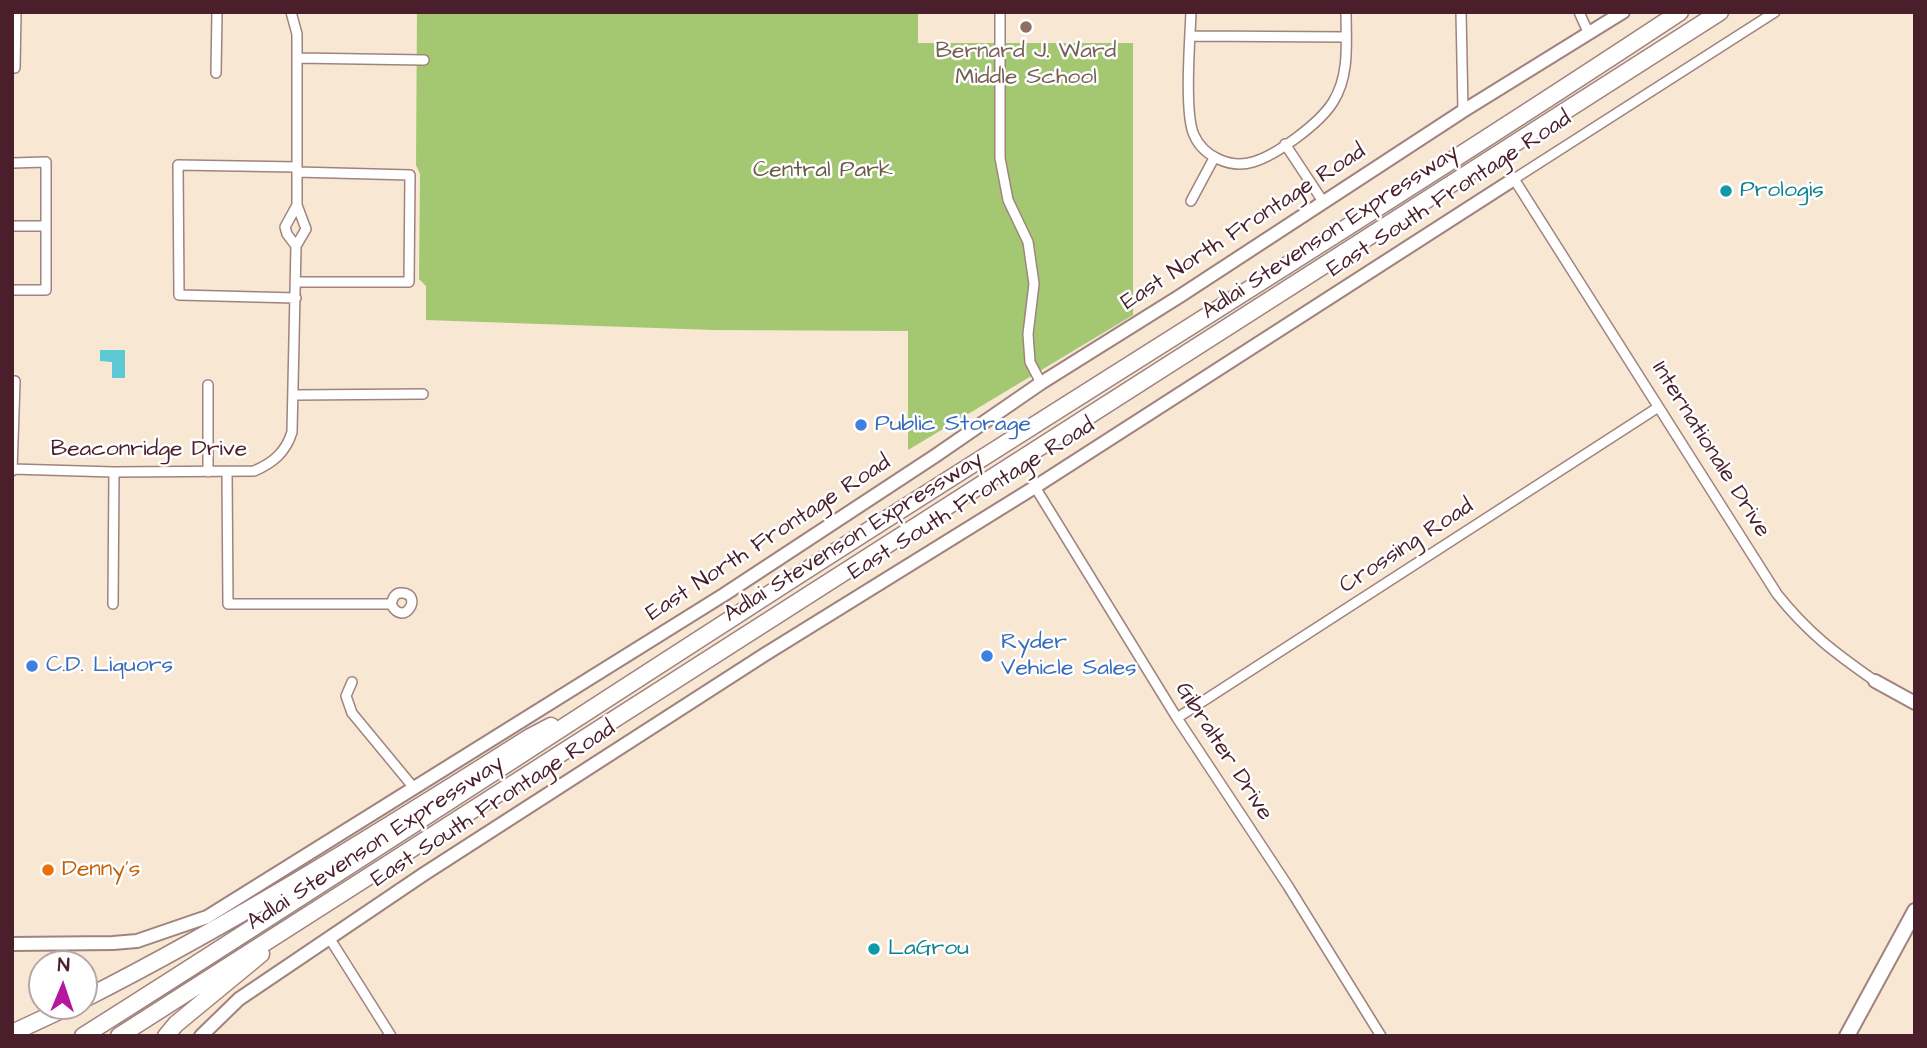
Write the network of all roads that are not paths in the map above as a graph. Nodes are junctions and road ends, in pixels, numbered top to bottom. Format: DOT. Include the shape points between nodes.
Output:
graph roads {
  1 [pos="16,12"];
  2 [pos="217,12"];
  3 [pos="291,12"];
  4 [pos="1000,12"];
  5 [pos="1191,12"];
  6 [pos="1346,12"];
  7 [pos="1461,12"];
  8 [pos="1579,12"];
  9 [pos="1623,12"];
  10 [pos="1680,12"];
  11 [pos="1720,12"];
  12 [pos="1775,12"];
  13 [pos="1589,34"];
  14 [pos="1191,36"];
  15 [pos="1346,37"];
  16 [pos="297,58"];
  17 [pos="424,60"];
  18 [pos="15,68"];
  19 [pos="216,73"];
  20 [pos="1463,111"];
  21 [pos="1285,144"];
  22 [pos="1214,158"];
  23 [pos="12,163"];
  24 [pos="297,169"];
  25 [pos="1514,178"];
  26 [pos="1191,201"];
  27 [pos="1324,203"];
  28 [pos="297,205"];
  29 [pos="12,226"];
  30 [pos="46,226"];
  31 [pos="296,246"];
  32 [pos="296,282"];
  33 [pos="12,290"];
  34 [pos="296,298"];
  35 [pos="15,381"];
  36 [pos="1041,383"];
  37 [pos="208,385"];
  38 [pos="423,394"];
  39 [pos="294,395"];
  40 [pos="1657,408"];
  41 [pos="12,470"];
  42 [pos="114,472"];
  43 [pos="208,472"];
  44 [pos="227,472"];
  45 [pos="1035,487"];
  46 [pos="113,604"];
  47 [pos="391,604"];
  48 [pos="1875,681"];
  49 [pos="352,682"];
  50 [pos="634,683"];
  51 [pos="1915,703"];
  52 [pos="1177,718"];
  53 [pos="414,788"];
  54 [pos="1915,911"];
  55 [pos="289,929"];
  56 [pos="330,939"];
  57 [pos="12,944"];
  58 [pos="98,992"];
  59 [pos="40,1020"];
  60 [pos="12,1033"];
  61 [pos="83,1036"];
  62 [pos="119,1036"];
  63 [pos="166,1036"];
  64 [pos="201,1036"];
  65 [pos="391,1036"];
  66 [pos="1381,1036"];
  67 [pos="1847,1036"];
  1 -- 18 [label="street"];
  2 -- 19 [label="street"];
  3 -- 16 [label="street, Beaconridge Drive"];
  4 -- 36 [label="street" via="1000,158 1008,200 1028,242 1034,284 1030,362"];
  5 -- 14 [label="street"];
  6 -- 15 [label="street"];
  7 -- 20 [label="street"];
  8 -- 13 [label="street"];
  9 -- 13 [label="street, East North Frontage Road"];
  10 -- 50 [label="highway, Adlai Stevenson Expressway"];
  11 -- 55 [label="highway, Adlai Stevenson Expressway"];
  12 -- 25 [label="street, East South Frontage Road"];
  13 -- 20 [label="street, East North Frontage Road"];
  14 -- 15 [label="street"];
  14 -- 22 [label="street" via="1190,125 1200,145"];
  15 -- 21 [label="street" via="1344,75 1334,101 1318,121"];
  16 -- 17 [label="street"];
  16 -- 24 [label="street, Beaconridge Drive"];
  20 -- 27 [label="street, East North Frontage Road"];
  21 -- 22 [label="street" via="1252,163"];
  21 -- 27 [label="street"];
  22 -- 26 [label="street"];
  23 -- 30 [label="street" via="46,162"];
  24 -- 28 [label="street, Beaconridge Drive"];
  24 -- 32 [label="street" via="410,175 409,282"];
  24 -- 34 [label="street" via="178,165 179,295"];
  25 -- 40 [label="street, Internationale Drive"];
  25 -- 45 [label="street, East South Frontage Road"];
  27 -- 36 [label="street, East North Frontage Road"];
  28 -- 31 [label="street, Beaconridge Drive" via="306,224"];
  28 -- 31 [label="street, Beaconridge Drive" via="285,227"];
  29 -- 30 [label="street"];
  30 -- 33 [label="street" via="46,290"];
  31 -- 32 [label="street, Beaconridge Drive"];
  32 -- 34 [label="street, Beaconridge Drive"];
  34 -- 39 [label="street, Beaconridge Drive"];
  35 -- 41 [label="street"];
  36 -- 53 [label="street, East North Frontage Road" via="713,601"];
  37 -- 43 [label="street"];
  38 -- 39 [label="street"];
  39 -- 44 [label="street, Beaconridge Drive" via="292,432 284,451 254,471"];
  40 -- 48 [label="street, Internationale Drive" via="1799,622"];
  40 -- 52 [label="street, Crossing Road"];
  41 -- 42 [label="street, Beaconridge Drive"];
  42 -- 43 [label="street, Beaconridge Drive"];
  42 -- 46 [label="street"];
  43 -- 44 [label="street, Beaconridge Drive"];
  44 -- 47 [label="street" via="228,604"];
  45 -- 52 [label="street, Gibralter Drive"];
  45 -- 56 [label="street, East South Frontage Road" via="764,655"];
  48 -- 51 [label="street, Internationale Drive"];
  49 -- 53 [label="street" via="346,696 352,713"];
  50 -- 58 [label="highway" via="530,737 329,863"];
  50 -- 61 [label="highway, Adlai Stevenson Expressway"];
  52 -- 66 [label="street, Gibralter Drive"];
  53 -- 57 [label="street, East North Frontage Road" via="207,917 137,941"];
  54 -- 67 [label="main road"];
  55 -- 62 [label="highway, Adlai Stevenson Expressway"];
  55 -- 63 [label="highway"];
  56 -- 64 [label="street, East South Frontage Road" via="239,999"];
  56 -- 65 [label="street"];
  59 -- 60 [label="highway"];
}
